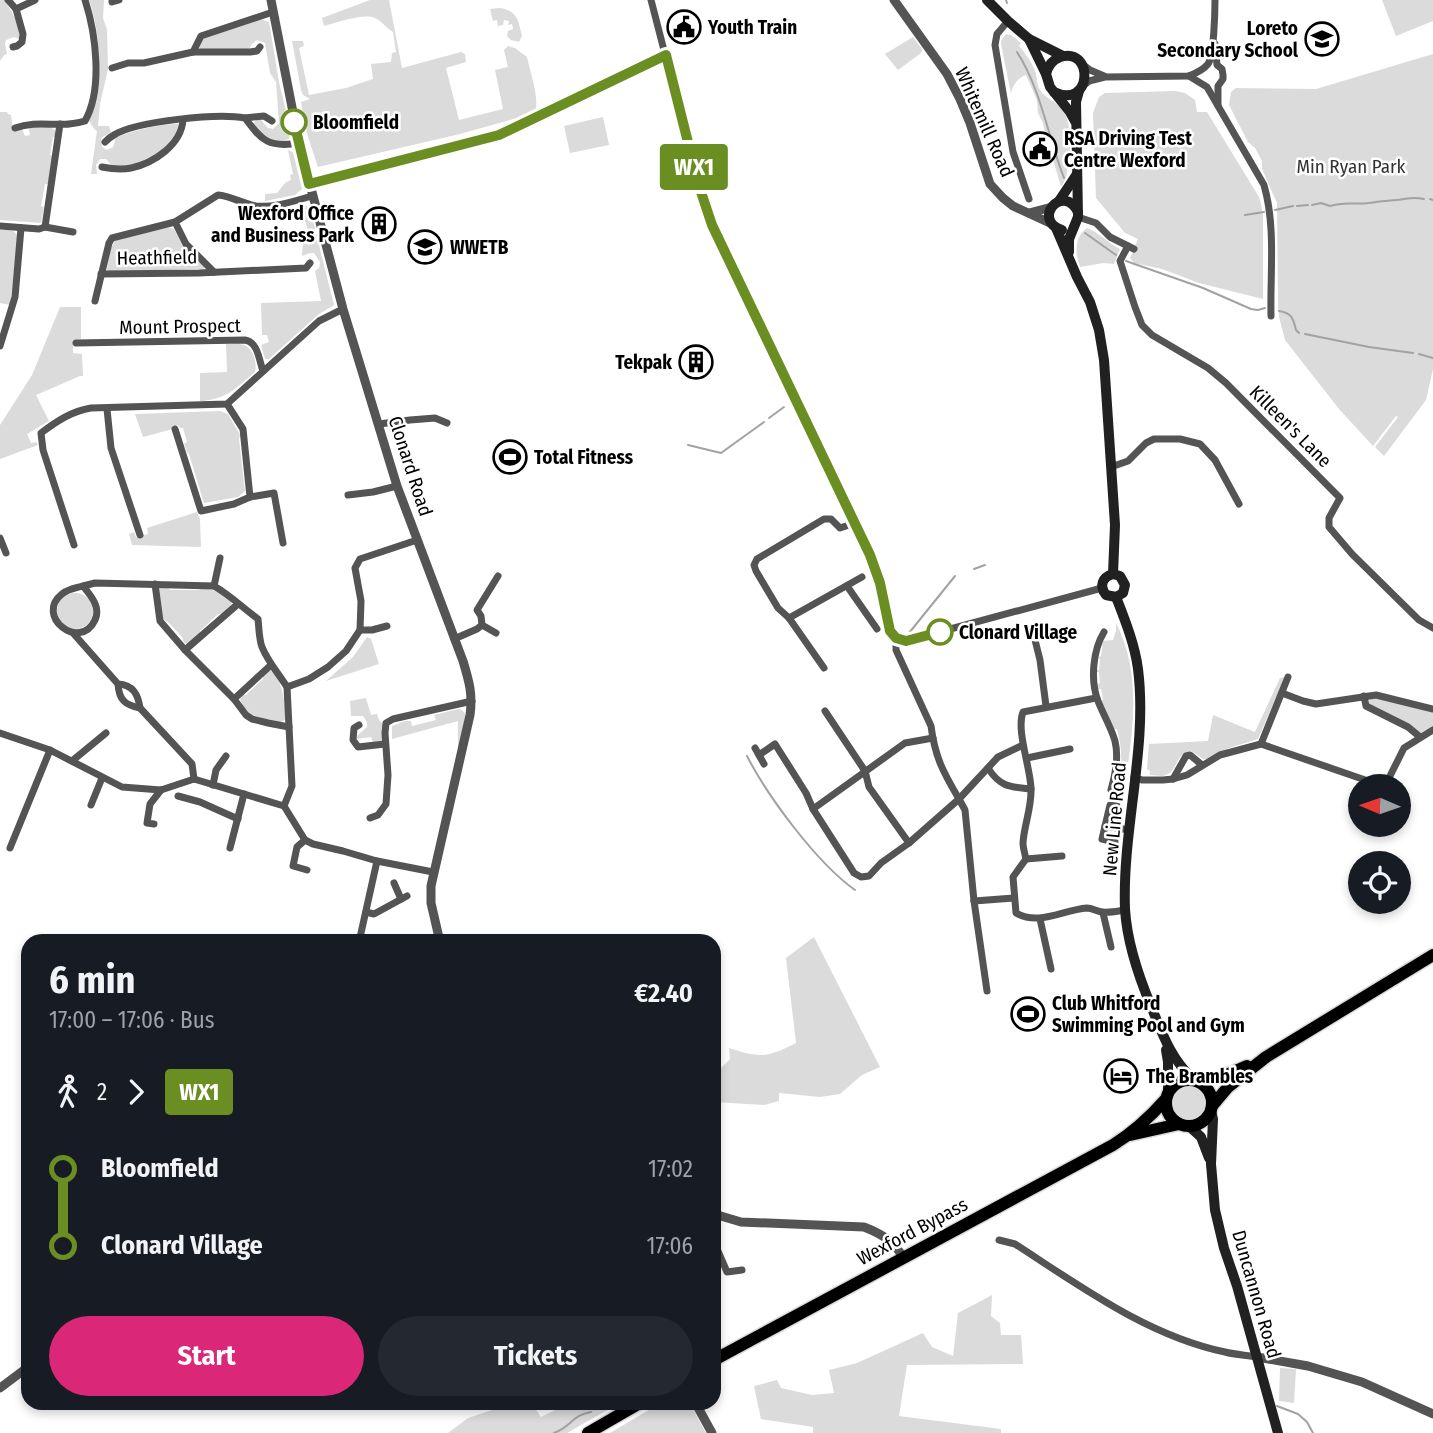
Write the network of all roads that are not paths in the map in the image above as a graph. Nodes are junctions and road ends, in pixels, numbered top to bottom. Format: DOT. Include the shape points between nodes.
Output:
graph roads {
  1 [pos="8,0"];
  2 [pos="35,0"];
  3 [pos="85,0"];
  4 [pos="271,0"];
  5 [pos="651,0"];
  6 [pos="894,0"];
  7 [pos="987,0"];
  8 [pos="1215,0"];
  9 [pos="16,9"];
  10 [pos="273,12"];
  11 [pos="1008,21"];
  12 [pos="1214,36"];
  13 [pos="1029,39"];
  14 [pos="13,47"];
  15 [pos="260,47"];
  16 [pos="193,52"];
  17 [pos="666,55"];
  18 [pos="1063,56"];
  19 [pos="1081,63"];
  20 [pos="1208,64"];
  21 [pos="1217,65"];
  22 [pos="112,68"];
  23 [pos="1200,71"];
  24 [pos="1046,74"];
  25 [pos="1105,76"];
  26 [pos="1189,76"];
  27 [pos="1204,85"];
  28 [pos="1218,86"];
  29 [pos="1081,89"];
  30 [pos="1054,92"];
  31 [pos="1218,105"];
  32 [pos="245,118"];
  33 [pos="183,120"];
  34 [pos="272,121"];
  35 [pos="1076,123"];
  36 [pos="60,124"];
  37 [pos="15,128"];
  38 [pos="105,142"];
  39 [pos="299,143"];
  40 [pos="102,167"];
  41 [pos="1078,172"];
  42 [pos="309,184"];
  43 [pos="313,196"];
  44 [pos="1029,199"];
  45 [pos="1056,204"];
  46 [pos="1029,213"];
  47 [pos="1077,218"];
  48 [pos="176,222"];
  49 [pos="0,226"];
  50 [pos="1054,226"];
  51 [pos="45,227"];
  52 [pos="21,228"];
  53 [pos="73,232"];
  54 [pos="1069,258"];
  55 [pos="310,263"];
  56 [pos="214,272"];
  57 [pos="101,274"];
  58 [pos="94,301"];
  59 [pos="343,309"];
  60 [pos="1271,316"];
  61 [pos="76,344"];
  62 [pos="0,346"];
  63 [pos="263,371"];
  64 [pos="227,404"];
  65 [pos="107,409"];
  66 [pos="447,423"];
  67 [pos="379,424"];
  68 [pos="175,429"];
  69 [pos="1111,467"];
  70 [pos="397,486"];
  71 [pos="348,495"];
  72 [pos="250,497"];
  73 [pos="1239,504"];
  74 [pos="855,523"];
  75 [pos="140,535"];
  76 [pos="0,538"];
  77 [pos="417,540"];
  78 [pos="283,543"];
  79 [pos="74,545"];
  80 [pos="6,553"];
  81 [pos="220,558"];
  82 [pos="1113,574"];
  83 [pos="498,576"];
  84 [pos="862,577"];
  85 [pos="155,584"];
  86 [pos="83,586"];
  87 [pos="214,586"];
  88 [pos="847,586"];
  89 [pos="1102,588"];
  90 [pos="1116,597"];
  91 [pos="871,602"];
  92 [pos="238,604"];
  93 [pos="863,608"];
  94 [pos="789,618"];
  95 [pos="482,625"];
  96 [pos="387,626"];
  97 [pos="1433,628"];
  98 [pos="877,629"];
  99 [pos="360,630"];
  100 [pos="496,632"];
  101 [pos="1033,632"];
  102 [pos="1104,632"];
  103 [pos="73,633"];
  104 [pos="896,638"];
  105 [pos="454,639"];
  106 [pos="185,650"];
  107 [pos="271,665"];
  108 [pos="824,668"];
  109 [pos="1288,677"];
  110 [pos="118,684"];
  111 [pos="287,687"];
  112 [pos="1282,693"];
  113 [pos="1364,696"];
  114 [pos="1096,698"];
  115 [pos="234,699"];
  116 [pos="472,701"];
  117 [pos="1046,706"];
  118 [pos="140,708"];
  119 [pos="1433,709"];
  120 [pos="825,711"];
  121 [pos="359,725"];
  122 [pos="289,727"];
  123 [pos="1433,730"];
  124 [pos="0,733"];
  125 [pos="106,733"];
  126 [pos="1420,737"];
  127 [pos="933,738"];
  128 [pos="386,744"];
  129 [pos="1261,744"];
  130 [pos="1023,745"];
  131 [pos="1070,749"];
  132 [pos="50,750"];
  133 [pos="226,756"];
  134 [pos="1027,758"];
  135 [pos="72,761"];
  136 [pos="764,764"];
  137 [pos="1202,765"];
  138 [pos="988,768"];
  139 [pos="865,771"];
  140 [pos="1134,777"];
  141 [pos="102,778"];
  142 [pos="194,779"];
  143 [pos="1173,779"];
  144 [pos="213,785"];
  145 [pos="1031,789"];
  146 [pos="161,790"];
  147 [pos="1117,791"];
  148 [pos="244,794"];
  149 [pos="178,796"];
  150 [pos="960,799"];
  151 [pos="91,805"];
  152 [pos="284,806"];
  153 [pos="1117,806"];
  154 [pos="813,809"];
  155 [pos="370,818"];
  156 [pos="238,819"];
  157 [pos="154,824"];
  158 [pos="1105,826"];
  159 [pos="1129,831"];
  160 [pos="305,840"];
  161 [pos="909,842"];
  162 [pos="1115,842"];
  163 [pos="10,848"];
  164 [pos="230,848"];
  165 [pos="1062,856"];
  166 [pos="1027,859"];
  167 [pos="377,861"];
  168 [pos="307,870"];
  169 [pos="433,872"];
  170 [pos="394,883"];
  171 [pos="1014,898"];
  172 [pos="974,901"];
  173 [pos="1125,910"];
  174 [pos="366,912"];
  175 [pos="1103,912"];
  176 [pos="1040,919"];
  177 [pos="361,934"];
  178 [pos="438,934"];
  179 [pos="1111,947"];
  180 [pos="1433,955"];
  181 [pos="1051,969"];
  182 [pos="987,992"];
  183 [pos="1165,1041"];
  184 [pos="1266,1057"];
  185 [pos="1196,1080"];
  186 [pos="1167,1096"];
  187 [pos="1212,1108"];
  188 [pos="1184,1125"];
  189 [pos="1129,1135"];
  190 [pos="1211,1164"];
  191 [pos="721,1216"];
  192 [pos="999,1240"];
  193 [pos="903,1257"];
  194 [pos="721,1258"];
  195 [pos="742,1270"];
  196 [pos="721,1356"];
  197 [pos="1257,1357"];
  198 [pos="21,1372"];
  199 [pos="0,1388"];
  200 [pos="628,1410"];
  201 [pos="699,1410"];
  202 [pos="1433,1414"];
  203 [pos="588,1433"];
  204 [pos="712,1433"];
  205 [pos="1278,1433"];
  1 -- 9 [label="street"];
  2 -- 9 [label="street"];
  3 -- 36 [label="street" via="96,57 93,102 85,121"];
  4 -- 10 [label="street, Clonard Road"];
  5 -- 17 [label="street"];
  6 -- 46 [label="street, Whitemill Road" via="947,74 971,122 990,184 1013,206"];
  7 -- 11 [label="main road"];
  8 -- 12 [label="street"];
  9 -- 14 [label="street" via="23,34 22,42"];
  10 -- 16 [label="street" via="201,36"];
  10 -- 39 [label="street, Clonard Road"];
  11 -- 13 [label="main road"];
  11 -- 44 [label="street" via="995,45 1013,152"];
  12 -- 20 [label="street"];
  12 -- 21 [label="street"];
  13 -- 18 [label="main road"];
  13 -- 24 [label="main road"];
  15 -- 16 [label="street" via="250,52"];
  16 -- 22 [label="street"];
  17 -- 42 [label="street" via="499,135"];
  17 -- 74 [label="street" via="712,225"];
  18 -- 19 [label="main road"];
  18 -- 24 [label="main road" via="1052,62"];
  19 -- 25 [label="street"];
  19 -- 29 [label="main road" via="1086,75"];
  20 -- 21 [label="street"];
  20 -- 23 [label="street"];
  21 -- 28 [label="street" via="1223,75"];
  23 -- 26 [label="street"];
  23 -- 27 [label="street"];
  24 -- 30 [label="main road"];
  25 -- 26 [label="street"];
  25 -- 29 [label="street"];
  26 -- 27 [label="street"];
  27 -- 28 [label="street"];
  27 -- 31 [label="street"];
  28 -- 31 [label="street"];
  29 -- 30 [label="main road" via="1067,95"];
  29 -- 35 [label="main road"];
  30 -- 35 [label="main road"];
  31 -- 60 [label="street" via="1268,200"];
  32 -- 33 [label="street"];
  32 -- 34 [label="street" via="264,116"];
  32 -- 39 [label="street" via="263,140 276,145"];
  33 -- 38 [label="street" via="143,125"];
  33 -- 40 [label="street" via="179,134 158,156 129,169"];
  35 -- 41 [label="main road"];
  36 -- 37 [label="street" via="27,123"];
  36 -- 51 [label="street"];
  39 -- 42 [label="street, Clonard Road"];
  41 -- 45 [label="main road"];
  41 -- 47 [label="main road"];
  42 -- 43 [label="street, Clonard Road"];
  43 -- 48 [label="street, Heathfield" via="257,206 218,195"];
  43 -- 59 [label="street, Clonard Road"];
  45 -- 46 [label="street"];
  45 -- 47 [label="main road" via="1073,204"];
  45 -- 50 [label="main road" via="1049,215"];
  46 -- 50 [label="street, Whitemill Road"];
  47 -- 50 [label="main road" via="1065,230"];
  47 -- 54 [label="main road" via="1069,239"];
  47 -- 97 [label="street, Killeen's Lane" via="1096,223 1131,248 1120,261 1142,325 1226,383 1340,498 1329,527 1419,620"];
  48 -- 56 [label="street, Heathfield" via="186,244"];
  48 -- 57 [label="street, Heathfield" via="112,238"];
  49 -- 52 [label="street"];
  50 -- 54 [label="main road"];
  51 -- 52 [label="street"];
  51 -- 53 [label="street"];
  52 -- 62 [label="street" via="15,297"];
  54 -- 69 [label="main road" via="1099,330"];
  55 -- 56 [label="street, Heathfield" via="306,268"];
  56 -- 57 [label="street, Heathfield"];
  57 -- 58 [label="street, Heathfield"];
  59 -- 63 [label="street" via="319,320"];
  59 -- 67 [label="street, Clonard Road"];
  61 -- 63 [label="street, Mount Prospect" via="245,340 255,344"];
  63 -- 64 [label="street"];
  64 -- 65 [label="street"];
  64 -- 72 [label="street" via="243,429"];
  65 -- 75 [label="street" via="111,448"];
  65 -- 79 [label="street" via="78,410 41,433"];
  66 -- 67 [label="street" via="435,418"];
  67 -- 70 [label="street, Clonard Road"];
  68 -- 72 [label="street" via="201,510"];
  69 -- 73 [label="street" via="1128,461 1154,439 1200,444 1215,460"];
  69 -- 82 [label="main road"];
  70 -- 71 [label="street"];
  70 -- 77 [label="street, Clonard Road"];
  72 -- 78 [label="street" via="274,493"];
  74 -- 94 [label="street" via="840,528 824,519 755,562 769,594"];
  74 -- 104 [label="street"];
  76 -- 80 [label="street"];
  77 -- 99 [label="street" via="360,559 355,568"];
  77 -- 105 [label="street, Clonard Road"];
  81 -- 87 [label="street"];
  82 -- 89 [label="main road" via="1106,577"];
  82 -- 90 [label="main road" via="1125,585"];
  83 -- 95 [label="street" via="474,610 481,615"];
  84 -- 88 [label="street"];
  85 -- 86 [label="street"];
  85 -- 87 [label="street"];
  85 -- 106 [label="street" via="160,621"];
  86 -- 103 [label="street" via="96,605 96,619 87,629"];
  86 -- 103 [label="street" via="61,594 54,607 60,627"];
  87 -- 92 [label="street"];
  88 -- 93 [label="street"];
  88 -- 94 [label="street"];
  89 -- 90 [label="main road" via="1106,595"];
  89 -- 104 [label="street" via="906,641"];
  90 -- 140 [label="main road, New Line Road" via="1138,667"];
  91 -- 93 [label="street"];
  92 -- 106 [label="street"];
  92 -- 107 [label="street" via="257,619 261,646"];
  93 -- 98 [label="street"];
  94 -- 108 [label="street" via="811,657"];
  95 -- 100 [label="street"];
  95 -- 105 [label="street"];
  96 -- 99 [label="street"];
  99 -- 111 [label="street" via="328,667"];
  101 -- 117 [label="street"];
  102 -- 114 [label="street" via="1097,644"];
  103 -- 110 [label="street"];
  104 -- 127 [label="street" via="896,650"];
  105 -- 116 [label="street, Clonard Road"];
  106 -- 115 [label="street"];
  107 -- 111 [label="street"];
  107 -- 115 [label="street"];
  109 -- 112 [label="street"];
  110 -- 118 [label="street" via="134,690"];
  110 -- 118 [label="street" via="123,701"];
  111 -- 122 [label="street"];
  112 -- 113 [label="street" via="1316,704"];
  112 -- 129 [label="street"];
  113 -- 119 [label="street"];
  113 -- 126 [label="street" via="1366,706"];
  114 -- 117 [label="street"];
  114 -- 147 [label="street" via="1115,743 1111,790"];
  115 -- 122 [label="street" via="252,719"];
  116 -- 128 [label="street" via="393,719 386,723"];
  116 -- 169 [label="street, Clonard Road"];
  117 -- 130 [label="street" via="1023,712 1019,720"];
  118 -- 142 [label="street" via="192,764"];
  120 -- 139 [label="street"];
  121 -- 128 [label="street" via="354,728 353,740 358,747"];
  122 -- 152 [label="street" via="292,786"];
  123 -- 126 [label="street"];
  124 -- 132 [label="street"];
  125 -- 135 [label="street"];
  126 -- 129 [label="street" via="1404,748 1384,783"];
  127 -- 139 [label="street" via="905,743"];
  127 -- 150 [label="street" via="940,767"];
  128 -- 155 [label="street" via="386,804"];
  129 -- 137 [label="street"];
  130 -- 134 [label="street"];
  130 -- 138 [label="street" via="998,757"];
  131 -- 134 [label="street"];
  132 -- 135 [label="street"];
  132 -- 163 [label="street"];
  133 -- 144 [label="street"];
  134 -- 145 [label="street"];
  135 -- 141 [label="street"];
  136 -- 154 [label="street" via="757,752 775,744"];
  137 -- 143 [label="street"];
  137 -- 143 [label="street" via="1188,755"];
  138 -- 145 [label="street" via="995,779 1011,787"];
  138 -- 150 [label="street"];
  139 -- 154 [label="street"];
  139 -- 161 [label="street" via="869,787"];
  140 -- 143 [label="street"];
  140 -- 159 [label="main road, New Line Road"];
  141 -- 146 [label="street" via="122,787"];
  141 -- 151 [label="street"];
  142 -- 144 [label="street"];
  142 -- 146 [label="street"];
  144 -- 148 [label="street"];
  145 -- 166 [label="street" via="1023,845"];
  146 -- 157 [label="street" via="150,804 147,823"];
  148 -- 152 [label="street"];
  148 -- 156 [label="street"];
  149 -- 156 [label="street"];
  150 -- 161 [label="street"];
  150 -- 172 [label="street"];
  152 -- 160 [label="street"];
  153 -- 158 [label="street" via="1110,805"];
  154 -- 161 [label="street" via="861,877 869,876"];
  156 -- 164 [label="street"];
  158 -- 159 [label="street"];
  158 -- 162 [label="street" via="1102,839"];
  159 -- 173 [label="main road, New Line Road"];
  160 -- 167 [label="street"];
  160 -- 168 [label="street" via="293,866"];
  165 -- 166 [label="street"];
  166 -- 171 [label="street" via="1013,877"];
  167 -- 169 [label="street"];
  167 -- 174 [label="street"];
  169 -- 178 [label="street, Clonard Road" via="431,903"];
  170 -- 174 [label="street" via="404,897 374,914"];
  171 -- 172 [label="street"];
  171 -- 176 [label="street" via="1016,913"];
  172 -- 182 [label="street"];
  173 -- 175 [label="street"];
  173 -- 183 [label="main road, New Line Road" via="1133,958"];
  174 -- 177 [label="street"];
  175 -- 176 [label="street" via="1091,908"];
  175 -- 179 [label="street"];
  176 -- 181 [label="street"];
  180 -- 184 [label="highway"];
  183 -- 185 [label="main road, New Line Road" via="1180,1066"];
  183 -- 186 [label="main road, New Line Road"];
  184 -- 185 [label="highway" via="1224,1076"];
  184 -- 187 [label="highway" via="1228,1087"];
  185 -- 186 [label="highway" via="1178,1082"];
  185 -- 187 [label="highway" via="1210,1091"];
  186 -- 188 [label="highway" via="1168,1114"];
  186 -- 189 [label="highway, Wexford Bypass"];
  187 -- 188 [label="highway" via="1203,1122"];
  187 -- 190 [label="main road, Duncannon Road"];
  188 -- 189 [label="highway, Wexford Bypass"];
  188 -- 190 [label="main road, Duncannon Road" via="1201,1137"];
  189 -- 193 [label="highway, Wexford Bypass"];
  190 -- 197 [label="main road, Duncannon Road" via="1224,1248"];
  191 -- 193 [label="street" via="741,1222 864,1227 883,1234"];
  192 -- 197 [label="street" via="1014,1244 1153,1327 1206,1347"];
  193 -- 196 [label="highway, Wexford Bypass"];
  194 -- 195 [label="street" via="727,1272"];
  197 -- 202 [label="street" via="1362,1382"];
  197 -- 205 [label="main road, Duncannon Road"];
  198 -- 199 [label="street"];
  200 -- 203 [label="highway"];
  201 -- 204 [label="street"];
}
